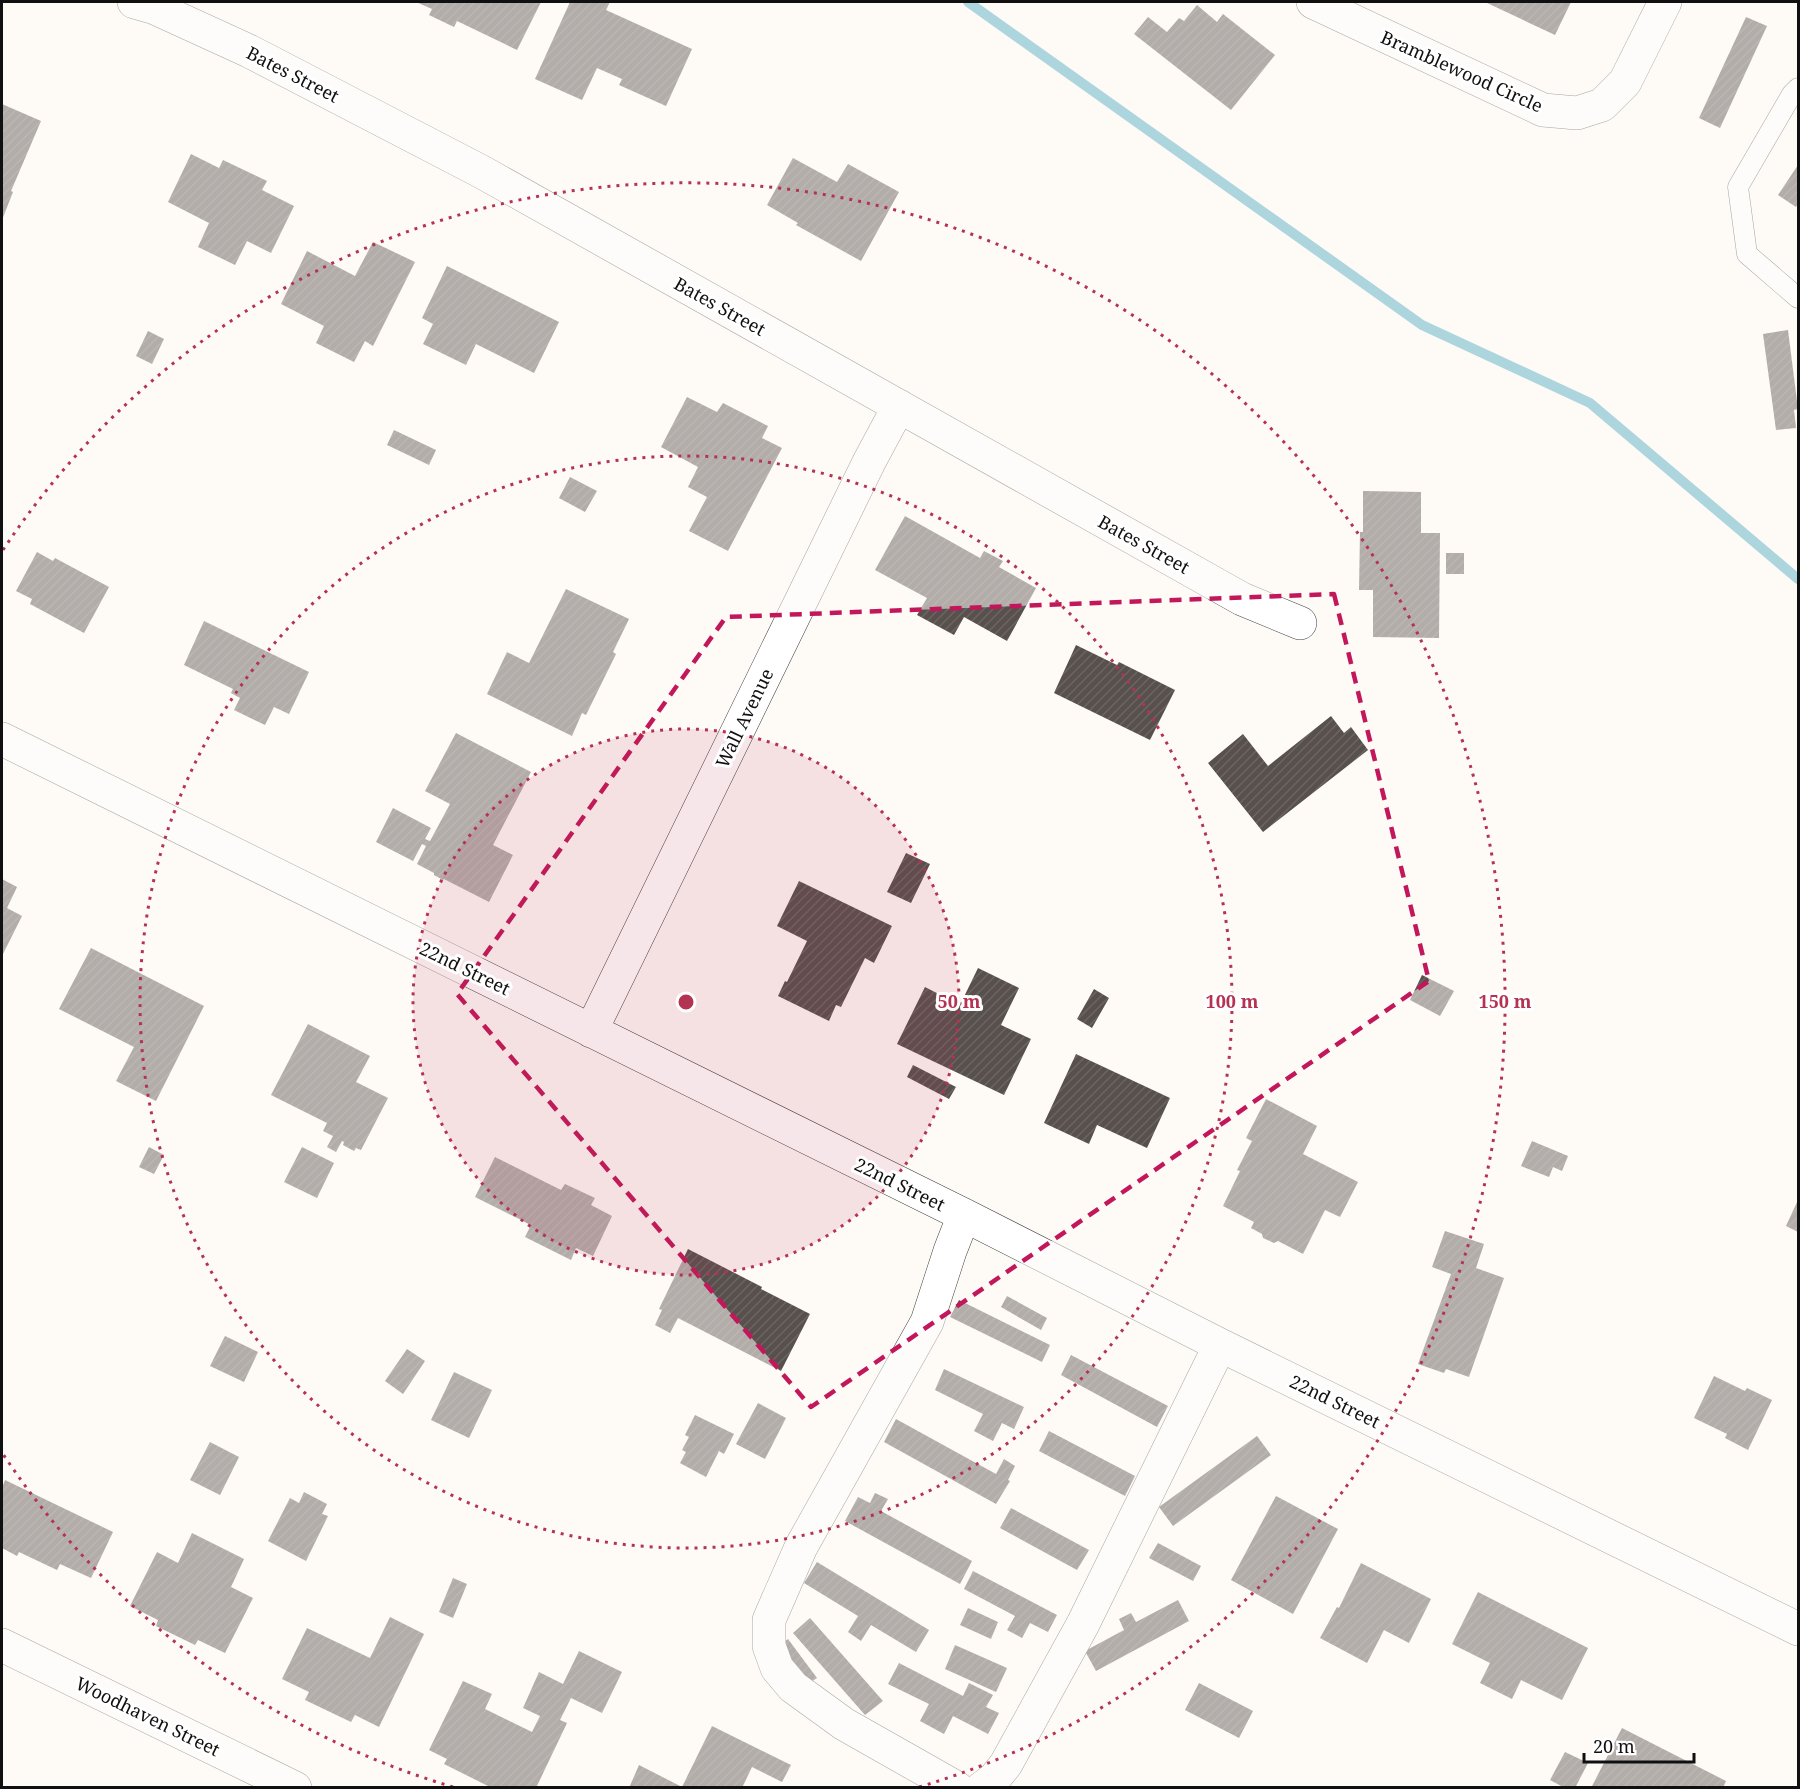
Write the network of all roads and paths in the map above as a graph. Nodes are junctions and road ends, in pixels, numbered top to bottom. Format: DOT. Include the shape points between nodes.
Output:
graph roads {
  1 [pos="134,2"];
  2 [pos="1313,2"];
  3 [pos="1665,2"];
  4 [pos="1798,88"];
  5 [pos="1798,298"];
  6 [pos="899,406"];
  7 [pos="1300,623"];
  8 [pos="2,739"];
  9 [pos="591,1031"];
  10 [pos="963,1215"];
  11 [pos="1220,1345"];
  12 [pos="1798,1629"];
  13 [pos="2,1645"];
  14 [pos="295,1788"];
  15 [pos="957,1788"];
  16 [pos="982,1788"];
  1 -- 6 [label="street, Bates Street" via="249,51 482,172"];
  2 -- 3 [label="street, Bramblewood Circle" via="1543,110 1577,113 1602,105 1625,82"];
  4 -- 5 [label="lane" via="1738,187 1747,254"];
  6 -- 7 [label="street, Bates Street" via="1242,599"];
  6 -- 9 [label="street, Wall Avenue"];
  8 -- 9 [label="street, 22nd Street"];
  9 -- 10 [label="street, 22nd Street"];
  10 -- 11 [label="street, 22nd Street"];
  10 -- 15 [label="street" via="927,1322 801,1547 769,1620 769,1646 777,1668 793,1687 844,1724"];
  11 -- 12 [label="street, 22nd Street"];
  11 -- 16 [label="street" via="1083,1624 1006,1764"];
  13 -- 14 [label="street, Woodhaven Street"];
}
